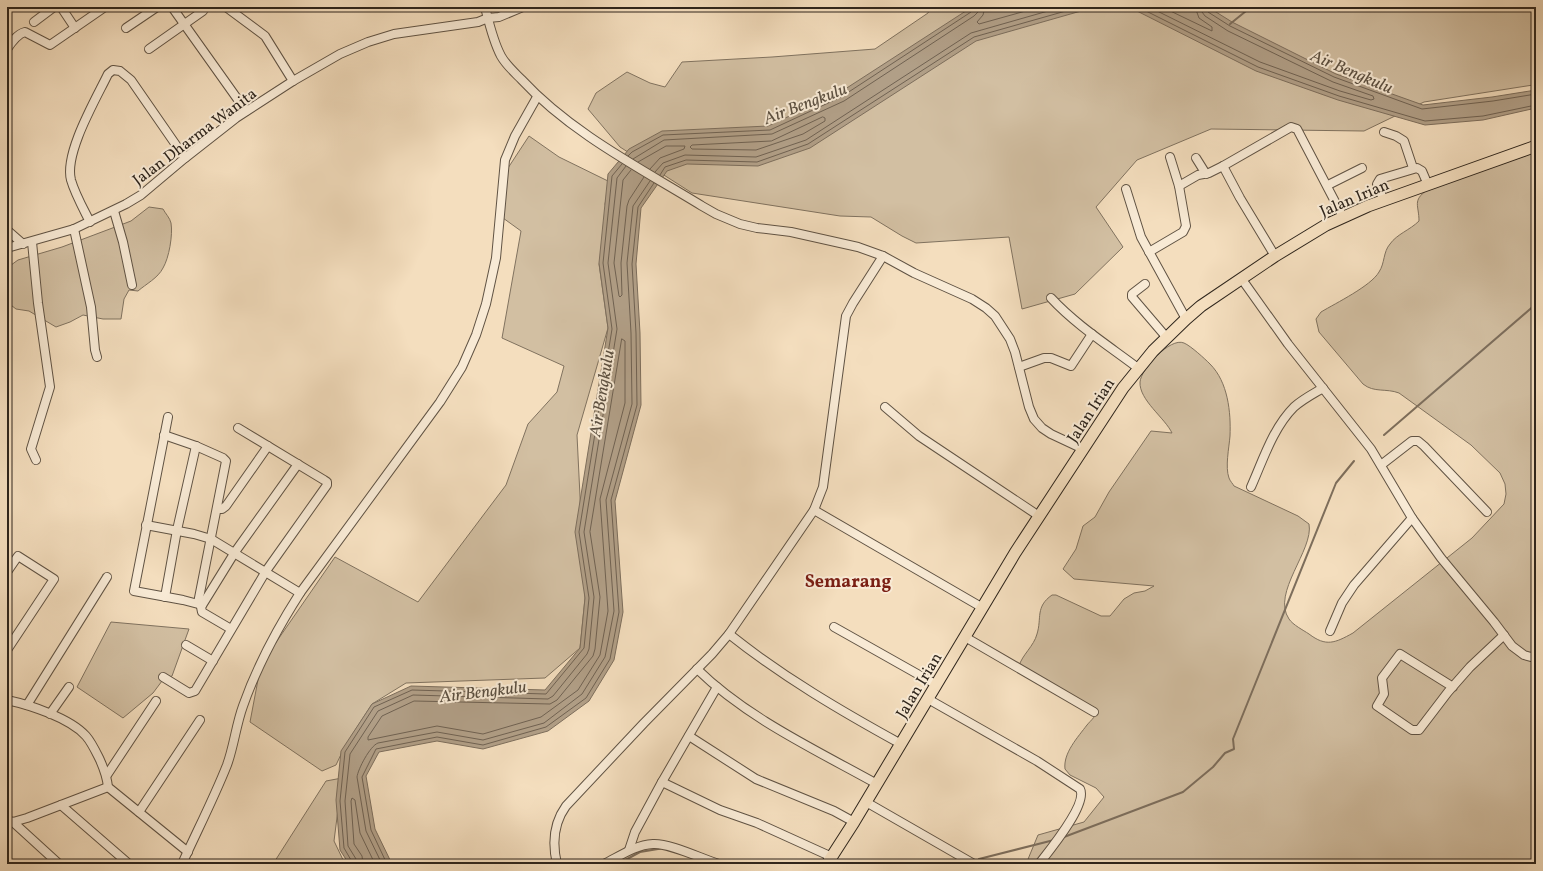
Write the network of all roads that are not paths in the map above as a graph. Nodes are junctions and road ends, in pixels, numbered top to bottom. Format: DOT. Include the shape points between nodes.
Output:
graph roads {
  1 [pos="54,7"];
  2 [pos="61,7"];
  3 [pos="105,7"];
  4 [pos="157,7"];
  5 [pos="172,7"];
  6 [pos="226,7"];
  7 [pos="485,7"];
  8 [pos="523,7"];
  9 [pos="203,11"];
  10 [pos="488,18"];
  11 [pos="34,22"];
  12 [pos="185,24"];
  13 [pos="75,28"];
  14 [pos="126,28"];
  15 [pos="7,49"];
  16 [pos="149,49"];
  17 [pos="293,81"];
  18 [pos="538,97"];
  19 [pos="246,111"];
  20 [pos="1384,132"];
  21 [pos="1536,146"];
  22 [pos="1170,157"];
  23 [pos="185,158"];
  24 [pos="1196,158"];
  25 [pos="1223,166"];
  26 [pos="1362,168"];
  27 [pos="1413,168"];
  28 [pos="1206,174"];
  29 [pos="1328,185"];
  30 [pos="1428,185"];
  31 [pos="1179,186"];
  32 [pos="1126,189"];
  33 [pos="1384,201"];
  34 [pos="114,211"];
  35 [pos="1343,216"];
  36 [pos="90,222"];
  37 [pos="74,229"];
  38 [pos="7,230"];
  39 [pos="32,242"];
  40 [pos="23,244"];
  41 [pos="7,248"];
  42 [pos="1148,252"];
  43 [pos="882,256"];
  44 [pos="1275,256"];
  45 [pos="1241,278"];
  46 [pos="1145,284"];
  47 [pos="132,285"];
  48 [pos="1051,298"];
  49 [pos="1186,319"];
  50 [pos="1092,334"];
  51 [pos="1166,338"];
  52 [pos="97,357"];
  53 [pos="1019,367"];
  54 [pos="1138,368"];
  55 [pos="1323,388"];
  56 [pos="885,407"];
  57 [pos="168,417"];
  58 [pos="238,428"];
  59 [pos="164,435"];
  60 [pos="196,446"];
  61 [pos="268,446"];
  62 [pos="1083,449"];
  63 [pos="36,460"];
  64 [pos="298,464"];
  65 [pos="1381,465"];
  66 [pos="1251,487"];
  67 [pos="217,509"];
  68 [pos="814,510"];
  69 [pos="1487,512"];
  70 [pos="1039,516"];
  71 [pos="1412,518"];
  72 [pos="146,525"];
  73 [pos="177,530"];
  74 [pos="210,539"];
  75 [pos="235,552"];
  76 [pos="266,571"];
  77 [pos="7,572"];
  78 [pos="107,577"];
  79 [pos="300,593"];
  80 [pos="165,597"];
  81 [pos="200,604"];
  82 [pos="983,608"];
  83 [pos="834,628"];
  84 [pos="231,629"];
  85 [pos="1330,631"];
  86 [pos="729,634"];
  87 [pos="1504,635"];
  88 [pos="965,637"];
  89 [pos="186,645"];
  90 [pos="7,650"];
  91 [pos="1536,655"];
  92 [pos="213,661"];
  93 [pos="697,669"];
  94 [pos="163,677"];
  95 [pos="936,685"];
  96 [pos="70,687"];
  97 [pos="717,687"];
  98 [pos="1453,687"];
  99 [pos="928,699"];
  100 [pos="7,700"];
  101 [pos="156,701"];
  102 [pos="27,704"];
  103 [pos="1094,712"];
  104 [pos="50,714"];
  105 [pos="200,720"];
  106 [pos="689,736"];
  107 [pos="901,744"];
  108 [pos="107,775"];
  109 [pos="662,782"];
  110 [pos="877,784"];
  111 [pos="108,787"];
  112 [pos="866,802"];
  113 [pos="61,805"];
  114 [pos="139,812"];
  115 [pos="10,821"];
  116 [pos="854,822"];
  117 [pos="629,850"];
  118 [pos="188,852"];
  119 [pos="830,860"];
  120 [pos="59,864"];
  121 [pos="129,864"];
  122 [pos="182,864"];
  123 [pos="557,864"];
  124 [pos="604,864"];
  125 [pos="719,864"];
  126 [pos="974,864"];
  127 [pos="1039,864"];
  1 -- 11 [label="street"];
  2 -- 13 [label="street"];
  3 -- 13 [label="street"];
  4 -- 14 [label="street"];
  5 -- 12 [label="street"];
  6 -- 17 [label="street" via="265,36"];
  7 -- 10 [label="street"];
  8 -- 10 [label="street, Jalan Dharma Wanita" via="499,17"];
  9 -- 12 [label="street"];
  10 -- 17 [label="street, Jalan Dharma Wanita" via="478,22 394,34 374,40 340,54"];
  10 -- 18 [label="street" via="501,56"];
  12 -- 16 [label="street"];
  12 -- 19 [label="street"];
  13 -- 15 [label="street" via="50,45 28,33 21,33"];
  17 -- 19 [label="street, Jalan Dharma Wanita"];
  18 -- 43 [label="street" via="592,138 722,217 757,228 833,240"];
  18 -- 79 [label="street" via="515,136 505,160 493,277 482,316 462,366 419,431"];
  19 -- 23 [label="street, Jalan Dharma Wanita"];
  20 -- 27 [label="street" via="1404,141"];
  21 -- 30 [label="main road, Jalan Irian"];
  22 -- 31 [label="street"];
  23 -- 34 [label="street, Jalan Dharma Wanita" via="141,195"];
  23 -- 36 [label="street" via="131,80 120,71 113,70 108,74 74,147 70,165 71,179"];
  24 -- 28 [label="street"];
  25 -- 28 [label="street"];
  25 -- 29 [label="street" via="1294,127"];
  25 -- 44 [label="street"];
  26 -- 29 [label="street"];
  27 -- 30 [label="street" via="1422,171"];
  27 -- 33 [label="street" via="1378,180 1377,184"];
  28 -- 31 [label="street" via="1198,175"];
  29 -- 35 [label="street"];
  30 -- 33 [label="main road, Jalan Irian"];
  31 -- 42 [label="street" via="1185,229"];
  32 -- 42 [label="street"];
  33 -- 35 [label="main road, Jalan Irian"];
  34 -- 36 [label="street, Jalan Dharma Wanita"];
  34 -- 47 [label="street"];
  35 -- 44 [label="main road, Jalan Irian"];
  36 -- 37 [label="street, Jalan Dharma Wanita"];
  37 -- 39 [label="street, Jalan Dharma Wanita"];
  37 -- 52 [label="street" via="91,307"];
  38 -- 40 [label="street"];
  39 -- 40 [label="street, Jalan Dharma Wanita"];
  39 -- 63 [label="street" via="50,387 31,449"];
  40 -- 41 [label="street, Jalan Dharma Wanita"];
  42 -- 49 [label="street"];
  43 -- 53 [label="street" via="986,308 1002,325 1010,339"];
  43 -- 68 [label="street" via="846,316 823,486"];
  44 -- 45 [label="main road, Jalan Irian"];
  45 -- 49 [label="main road, Jalan Irian"];
  45 -- 55 [label="street"];
  46 -- 51 [label="street" via="1132,294 1132,297"];
  48 -- 50 [label="street"];
  49 -- 51 [label="main road, Jalan Irian"];
  50 -- 53 [label="street" via="1071,366 1044,358"];
  50 -- 54 [label="street"];
  51 -- 54 [label="main road, Jalan Irian"];
  53 -- 62 [label="street" via="1034,419 1051,434"];
  54 -- 62 [label="main road, Jalan Irian"];
  55 -- 65 [label="street"];
  55 -- 66 [label="street" via="1290,412 1273,439"];
  56 -- 70 [label="street" via="919,436"];
  57 -- 59 [label="street"];
  58 -- 61 [label="street"];
  59 -- 60 [label="street"];
  59 -- 72 [label="street"];
  60 -- 67 [label="street" via="226,461"];
  60 -- 73 [label="street"];
  61 -- 64 [label="street"];
  61 -- 67 [label="street" via="226,506"];
  62 -- 70 [label="main road, Jalan Irian"];
  64 -- 75 [label="street"];
  64 -- 76 [label="street" via="327,482 327,485"];
  65 -- 69 [label="street" via="1412,441 1418,441"];
  65 -- 71 [label="street"];
  67 -- 74 [label="street"];
  68 -- 82 [label="street"];
  68 -- 86 [label="street"];
  70 -- 82 [label="main road, Jalan Irian"];
  71 -- 85 [label="street" via="1351,590 1342,603"];
  71 -- 87 [label="street"];
  72 -- 73 [label="street"];
  72 -- 80 [label="street" via="134,591"];
  73 -- 74 [label="street"];
  73 -- 80 [label="street"];
  74 -- 75 [label="street"];
  74 -- 81 [label="street"];
  75 -- 76 [label="street"];
  75 -- 81 [label="street"];
  76 -- 79 [label="street"];
  76 -- 84 [label="street"];
  77 -- 90 [label="street" via="18,556 54,579"];
  78 -- 102 [label="street"];
  79 -- 118 [label="street" via="252,680 227,766"];
  80 -- 81 [label="street"];
  81 -- 84 [label="street" via="202,612"];
  82 -- 88 [label="main road, Jalan Irian"];
  83 -- 95 [label="street"];
  84 -- 92 [label="street"];
  86 -- 93 [label="street"];
  86 -- 107 [label="street" via="792,681"];
  87 -- 91 [label="street" via="1521,653 1531,657"];
  87 -- 98 [label="street"];
  88 -- 95 [label="main road, Jalan Irian"];
  88 -- 103 [label="street"];
  89 -- 92 [label="street"];
  92 -- 94 [label="street" via="192,693 186,692"];
  93 -- 97 [label="street"];
  93 -- 123 [label="street" via="561,813 554,832"];
  95 -- 99 [label="main road, Jalan Irian"];
  96 -- 104 [label="street"];
  97 -- 106 [label="street"];
  97 -- 110 [label="street" via="767,723"];
  98 -- 98 [label="street" via="1400,654 1382,678 1384,694 1376,706 1416,730 1423,725"];
  99 -- 107 [label="main road, Jalan Irian"];
  99 -- 127 [label="street" via="1037,761 1080,789 1080,804"];
  100 -- 102 [label="street"];
  101 -- 108 [label="street"];
  102 -- 104 [label="street"];
  104 -- 108 [label="street" via="86,736"];
  105 -- 114 [label="street"];
  106 -- 109 [label="street"];
  106 -- 116 [label="street" via="756,779 834,811"];
  107 -- 110 [label="main road, Jalan Irian"];
  108 -- 111 [label="street"];
  109 -- 117 [label="street" via="635,832"];
  109 -- 119 [label="street" via="720,810 757,823"];
  110 -- 112 [label="main road, Jalan Irian"];
  111 -- 113 [label="street"];
  111 -- 114 [label="street"];
  112 -- 116 [label="main road, Jalan Irian"];
  112 -- 126 [label="street"];
  113 -- 115 [label="street" via="27,818"];
  113 -- 121 [label="street"];
  114 -- 118 [label="street"];
  115 -- 120 [label="street"];
  116 -- 119 [label="main road, Jalan Irian"];
  117 -- 124 [label="street"];
  117 -- 125 [label="street" via="660,844"];
  118 -- 122 [label="street"];
}
